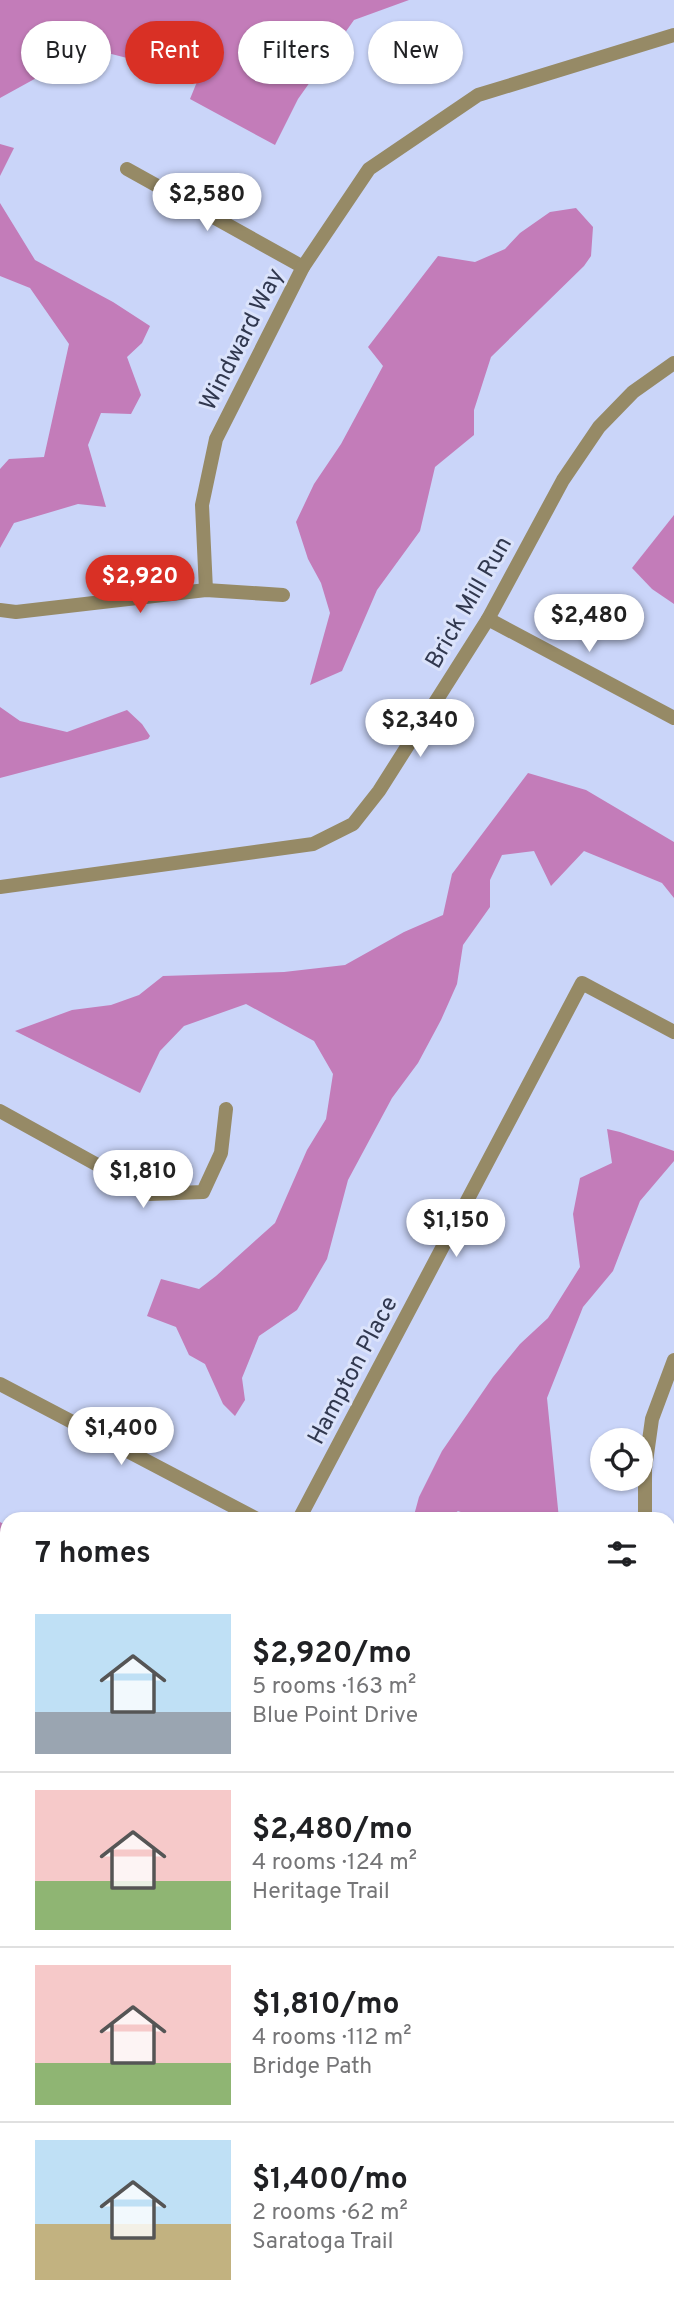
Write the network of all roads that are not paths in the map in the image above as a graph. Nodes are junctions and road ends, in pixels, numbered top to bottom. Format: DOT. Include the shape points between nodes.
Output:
graph roads {
  1 [pos="674,36"];
  2 [pos="127,169"];
  3 [pos="303,267"];
  4 [pos="674,363"];
  5 [pos="206,590"];
  6 [pos="283,595"];
  7 [pos="0,610"];
  8 [pos="488,619"];
  9 [pos="674,718"];
  10 [pos="0,887"];
  11 [pos="674,1032"];
  12 [pos="226,1109"];
  13 [pos="0,1111"];
  14 [pos="674,1360"];
  15 [pos="0,1384"];
  16 [pos="244,1512"];
  17 [pos="303,1512"];
  18 [pos="645,1512"];
  1 -- 3 [label="street, Windward Way" via="478,95 369,169"];
  2 -- 3 [label="street"];
  3 -- 5 [label="street, Windward Way" via="216,439 202,505"];
  4 -- 8 [label="street, Brick Mill Run" via="633,392 599,427 563,480"];
  5 -- 6 [label="street"];
  5 -- 7 [label="street" via="16,612"];
  8 -- 9 [label="street"];
  8 -- 10 [label="street, Brick Mill Run" via="379,791 353,824 313,844"];
  11 -- 17 [label="street, Hampton Place" via="582,983"];
  12 -- 13 [label="street" via="221,1153 203,1192 150,1194"];
  14 -- 18 [label="street" via="652,1419"];
  15 -- 16 [label="street"];
}
